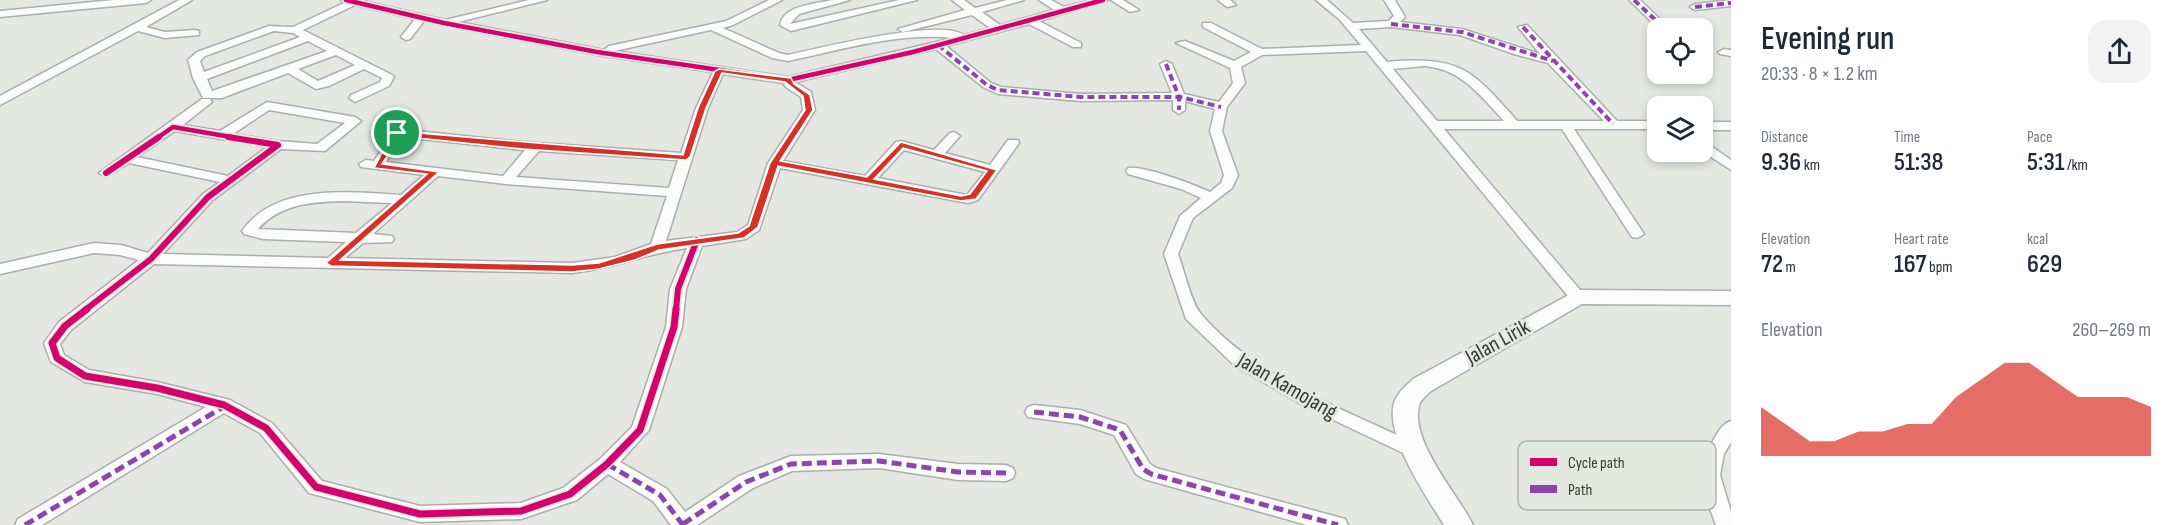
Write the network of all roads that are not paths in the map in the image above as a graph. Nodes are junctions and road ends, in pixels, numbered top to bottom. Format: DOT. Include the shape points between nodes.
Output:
graph roads {
  1 [pos="74,0"];
  2 [pos="146,0"];
  3 [pos="187,0"];
  4 [pos="542,0"];
  5 [pos="777,0"];
  6 [pos="845,0"];
  7 [pos="912,0"];
  8 [pos="957,0"];
  9 [pos="1019,0"];
  10 [pos="1044,0"];
  11 [pos="1103,0"];
  12 [pos="1116,0"];
  13 [pos="1321,0"];
  14 [pos="1389,0"];
  15 [pos="1634,0"];
  16 [pos="350,1"];
  17 [pos="1699,3"];
  18 [pos="1731,3"];
  19 [pos="47,10"];
  20 [pos="1134,10"];
  21 [pos="1063,11"];
  22 [pos="973,12"];
  23 [pos="0,15"];
  24 [pos="421,18"];
  25 [pos="1653,18"];
  26 [pos="1030,20"];
  27 [pos="444,23"];
  28 [pos="1390,24"];
  29 [pos="1207,25"];
  30 [pos="1351,26"];
  31 [pos="713,27"];
  32 [pos="1523,27"];
  33 [pos="140,28"];
  34 [pos="998,28"];
  35 [pos="295,30"];
  36 [pos="195,33"];
  37 [pos="309,37"];
  38 [pos="406,37"];
  39 [pos="965,37"];
  40 [pos="1181,43"];
  41 [pos="938,45"];
  42 [pos="1077,45"];
  43 [pos="1370,48"];
  44 [pos="814,50"];
  45 [pos="337,51"];
  46 [pos="597,52"];
  47 [pos="1260,52"];
  48 [pos="1552,61"];
  49 [pos="1166,64"];
  50 [pos="364,65"];
  51 [pos="1235,66"];
  52 [pos="1385,66"];
  53 [pos="290,69"];
  54 [pos="719,71"];
  55 [pos="199,78"];
  56 [pos="788,80"];
  57 [pos="1179,97"];
  58 [pos="356,98"];
  59 [pos="0,100"];
  60 [pos="206,102"];
  61 [pos="1221,107"];
  62 [pos="1179,110"];
  63 [pos="407,120"];
  64 [pos="1512,123"];
  65 [pos="1434,124"];
  66 [pos="1565,124"];
  67 [pos="1613,124"];
  68 [pos="1647,125"];
  69 [pos="1713,126"];
  70 [pos="1731,126"];
  71 [pos="173,127"];
  72 [pos="397,133"];
  73 [pos="221,136"];
  74 [pos="954,136"];
  75 [pos="1013,143"];
  76 [pos="278,145"];
  77 [pos="529,147"];
  78 [pos="939,151"];
  79 [pos="1713,152"];
  80 [pos="686,157"];
  81 [pos="126,159"];
  82 [pos="775,163"];
  83 [pos="1731,166"];
  84 [pos="993,170"];
  85 [pos="1133,171"];
  86 [pos="435,172"];
  87 [pos="106,173"];
  88 [pos="872,176"];
  89 [pos="230,180"];
  90 [pos="501,180"];
  91 [pos="675,192"];
  92 [pos="1210,197"];
  93 [pos="403,199"];
  94 [pos="1637,234"];
  95 [pos="361,238"];
  96 [pos="387,239"];
  97 [pos="698,240"];
  98 [pos="657,247"];
  99 [pos="151,259"];
  100 [pos="331,263"];
  101 [pos="0,269"];
  102 [pos="1578,297"];
  103 [pos="1731,298"];
  104 [pos="224,405"];
  105 [pos="1034,412"];
  106 [pos="1731,428"];
  107 [pos="1418,453"];
  108 [pos="1716,453"];
  109 [pos="607,464"];
  110 [pos="1006,473"];
  111 [pos="1716,495"];
  112 [pos="683,524"];
  113 [pos="26,525"];
  114 [pos="1338,525"];
  115 [pos="1459,525"];
  116 [pos="1726,525"];
  1 -- 19 [label="street"];
  2 -- 19 [label="street"];
  3 -- 33 [label="street"];
  4 -- 27 [label="street"];
  5 -- 31 [label="street"];
  6 -- 7 [label="street" via="795,12 784,21 785,25 791,28"];
  8 -- 22 [label="street"];
  9 -- 22 [label="street"];
  10 -- 21 [label="street"];
  11 -- 21 [label="street"];
  12 -- 20 [label="street"];
  13 -- 30 [label="street"];
  14 -- 28 [label="street" via="1400,17"];
  15 -- 25 [label="street"];
  16 -- 24 [label="street"];
  16 -- 35 [label="street"];
  17 -- 18 [label="street"];
  19 -- 23 [label="street"];
  21 -- 26 [label="street"];
  22 -- 34 [label="street"];
  22 -- 44 [label="street"];
  24 -- 27 [label="street"];
  24 -- 38 [label="street"];
  26 -- 34 [label="street"];
  26 -- 42 [label="street"];
  27 -- 46 [label="street"];
  28 -- 30 [label="street"];
  28 -- 48 [label="street" via="1462,32"];
  29 -- 47 [label="street"];
  30 -- 43 [label="street"];
  31 -- 39 [label="street" via="788,58 884,38 938,33"];
  31 -- 46 [label="street"];
  32 -- 48 [label="street"];
  33 -- 36 [label="street" via="165,35"];
  33 -- 59 [label="street"];
  34 -- 39 [label="street"];
  35 -- 37 [label="street"];
  35 -- 55 [label="street" via="273,28 201,54 194,60"];
  37 -- 45 [label="street"];
  37 -- 55 [label="street"];
  39 -- 41 [label="street"];
  40 -- 51 [label="street"];
  41 -- 56 [label="street"];
  41 -- 57 [label="street" via="998,90 1108,98"];
  43 -- 47 [label="street"];
  43 -- 52 [label="street"];
  45 -- 50 [label="street"];
  45 -- 53 [label="street"];
  46 -- 54 [label="street"];
  47 -- 51 [label="street"];
  48 -- 67 [label="street"];
  49 -- 57 [label="street"];
  50 -- 53 [label="street" via="316,86"];
  50 -- 58 [label="street" via="389,80"];
  51 -- 61 [label="street" via="1239,83"];
  52 -- 64 [label="street" via="1434,64 1455,71 1471,80"];
  52 -- 65 [label="street"];
  53 -- 55 [label="street" via="218,95 207,95"];
  54 -- 56 [label="street"];
  54 -- 80 [label="street"];
  56 -- 82 [label="street" via="807,95 809,110"];
  57 -- 61 [label="street" via="1201,99"];
  57 -- 62 [label="street"];
  60 -- 71 [label="street"];
  61 -- 92 [label="street, Jalan Kamojang" via="1216,131 1231,175 1227,185"];
  63 -- 72 [label="street"];
  64 -- 65 [label="street"];
  64 -- 66 [label="street"];
  65 -- 102 [label="street"];
  66 -- 67 [label="street"];
  66 -- 94 [label="street"];
  67 -- 68 [label="street"];
  69 -- 70 [label="street"];
  71 -- 73 [label="street"];
  71 -- 81 [label="street"];
  72 -- 77 [label="street"];
  72 -- 86 [label="street" via="372,165"];
  73 -- 76 [label="street"];
  73 -- 76 [label="street" via="267,106 355,121 320,148"];
  74 -- 78 [label="street"];
  75 -- 84 [label="street"];
  76 -- 89 [label="street"];
  77 -- 80 [label="street"];
  77 -- 90 [label="street"];
  78 -- 84 [label="street"];
  78 -- 88 [label="street" via="901,145"];
  79 -- 83 [label="street"];
  80 -- 91 [label="street"];
  81 -- 87 [label="street"];
  81 -- 89 [label="street"];
  82 -- 88 [label="street"];
  82 -- 97 [label="street" via="754,227 741,236"];
  84 -- 88 [label="street" via="968,199"];
  85 -- 92 [label="street"];
  86 -- 90 [label="street"];
  86 -- 93 [label="street"];
  89 -- 99 [label="street" via="208,197"];
  90 -- 91 [label="street"];
  91 -- 98 [label="street"];
  92 -- 107 [label="street, Jalan Kamojang" via="1187,216 1171,254 1192,315 1240,361 1312,402"];
  93 -- 95 [label="street"];
  93 -- 95 [label="street" via="322,197 268,211 249,231 263,235"];
  95 -- 96 [label="street"];
  95 -- 100 [label="street"];
  97 -- 98 [label="street"];
  97 -- 109 [label="street" via="678,289 674,327 640,429"];
  98 -- 100 [label="street" via="632,258 572,268"];
  99 -- 100 [label="street"];
  99 -- 101 [label="street" via="121,250 94,248"];
  99 -- 104 [label="street" via="65,326 52,343 57,358 84,376 157,388"];
  102 -- 103 [label="main road, Jalan Lirik"];
  102 -- 107 [label="main road, Jalan Lirik" via="1422,385 1407,402 1406,424"];
  104 -- 109 [label="street" via="266,429 316,487 420,514 521,511 570,494"];
  104 -- 113 [label="street"];
  105 -- 114 [label="street" via="1080,417 1120,430 1143,469 1151,474"];
  106 -- 108 [label="street"];
  107 -- 115 [label="main road, Jalan Lirik"];
  109 -- 112 [label="street" via="660,495"];
  110 -- 112 [label="street" via="957,472 879,461 791,464 746,482"];
  111 -- 116 [label="street"];
}
